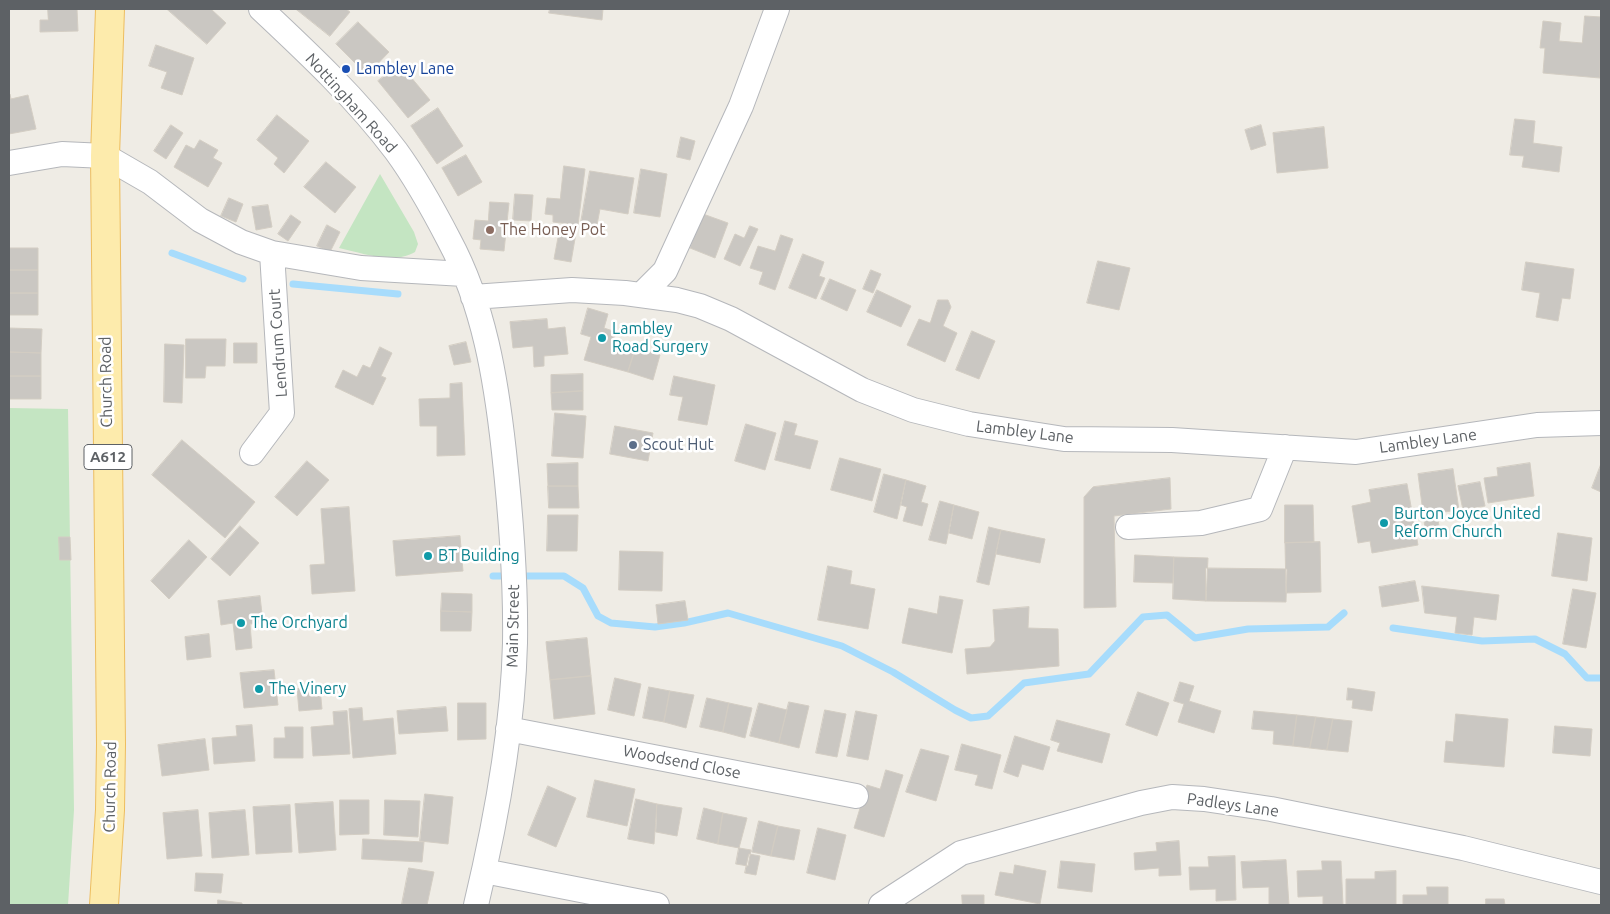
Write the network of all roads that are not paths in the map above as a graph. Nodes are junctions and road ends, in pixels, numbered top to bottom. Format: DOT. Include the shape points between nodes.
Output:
graph roads {
  1 [pos="110,9"];
  2 [pos="261,9"];
  3 [pos="777,9"];
  4 [pos="105,156"];
  5 [pos="9,163"];
  6 [pos="272,253"];
  7 [pos="464,274"];
  8 [pos="641,295"];
  9 [pos="477,306"];
  10 [pos="1601,423"];
  11 [pos="1285,447"];
  12 [pos="252,453"];
  13 [pos="1128,527"];
  14 [pos="508,729"];
  15 [pos="856,796"];
  16 [pos="484,871"];
  17 [pos="1601,882"];
  18 [pos="104,905"];
  19 [pos="476,905"];
  20 [pos="657,905"];
  21 [pos="881,905"];
  1 -- 4 [label="main road, Church Road / A612"];
  2 -- 7 [label="street, Nottingham Road" via="356,104 397,152 450,242"];
  3 -- 8 [label="street" via="741,106 688,223 664,271"];
  4 -- 5 [label="street" via="62,154"];
  4 -- 6 [label="street" via="150,182 200,220 241,242"];
  4 -- 18 [label="main road, Church Road / A612" via="111,744"];
  6 -- 7 [label="street" via="361,268"];
  6 -- 12 [label="street, Lendrum Court" via="282,413"];
  7 -- 9 [label="street, Nottingham Road"];
  8 -- 9 [label="street, Lambley Lane" via="572,290"];
  8 -- 11 [label="street, Lambley Lane" via="700,306 862,390 913,410 960,423 1064,439 1172,440"];
  9 -- 14 [label="street, Main Street" via="500,410 510,509 514,645"];
  10 -- 11 [label="street, Lambley Lane" via="1538,425 1356,452"];
  11 -- 13 [label="street" via="1260,509 1201,522"];
  14 -- 15 [label="street, Woodsend Close"];
  14 -- 16 [label="street, Main Street"];
  16 -- 19 [label="street, Main Street"];
  16 -- 20 [label="street"];
  17 -- 21 [label="street, Padleys Lane" via="1463,848 1271,809 1172,797 961,853"];
}
